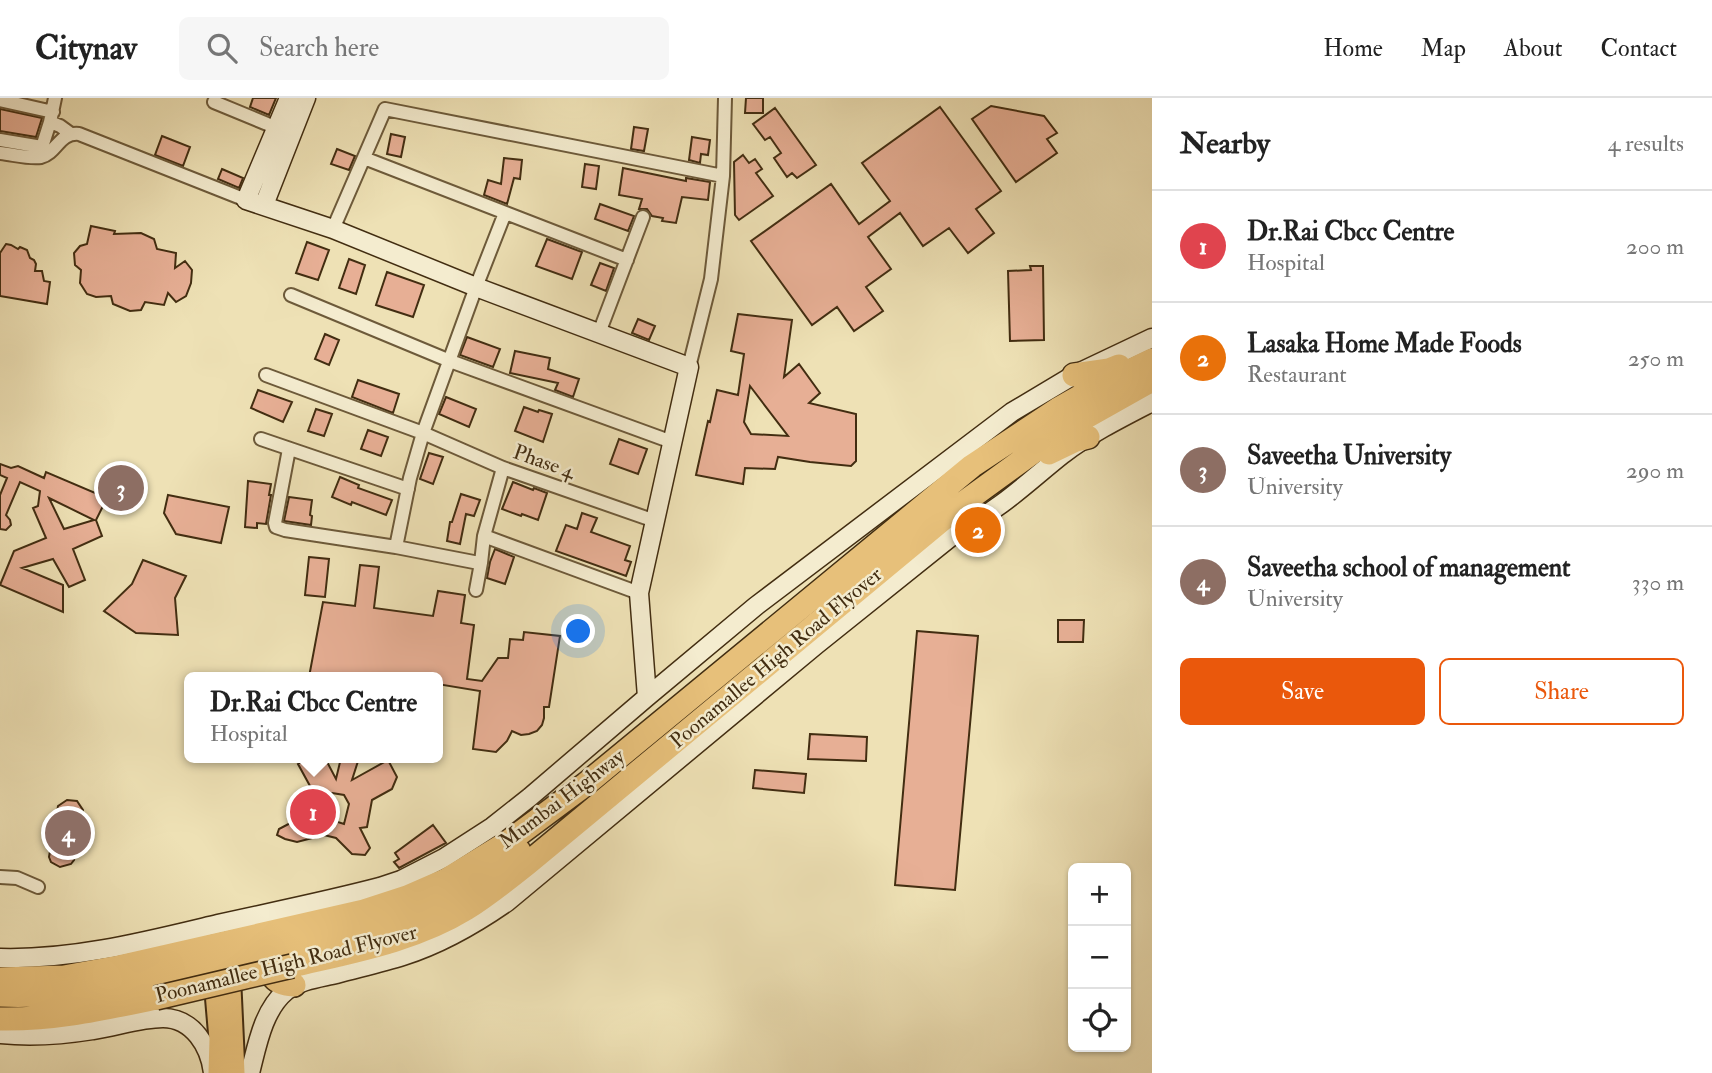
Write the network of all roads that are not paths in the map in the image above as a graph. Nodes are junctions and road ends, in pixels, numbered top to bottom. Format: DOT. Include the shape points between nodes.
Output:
graph roads {
  1 [pos="55,98"];
  2 [pos="289,98"];
  3 [pos="306,98"];
  4 [pos="725,98"];
  5 [pos="211,99"];
  6 [pos="0,100"];
  7 [pos="387,104"];
  8 [pos="51,117"];
  9 [pos="277,128"];
  10 [pos="71,134"];
  11 [pos="0,139"];
  12 [pos="0,152"];
  13 [pos="363,158"];
  14 [pos="723,176"];
  15 [pos="246,200"];
  16 [pos="264,205"];
  17 [pos="505,213"];
  18 [pos="643,217"];
  19 [pos="333,229"];
  20 [pos="627,260"];
  21 [pos="476,287"];
  22 [pos="291,295"];
  23 [pos="599,333"];
  24 [pos="1152,338"];
  25 [pos="1152,353"];
  26 [pos="1152,360"];
  27 [pos="450,361"];
  28 [pos="689,367"];
  29 [pos="266,375"];
  30 [pos="1074,375"];
  31 [pos="1152,380"];
  32 [pos="1152,402"];
  33 [pos="423,433"];
  34 [pos="1038,436"];
  35 [pos="1088,437"];
  36 [pos="261,439"];
  37 [pos="672,442"];
  38 [pos="289,449"];
  39 [pos="503,468"];
  40 [pos="999,476"];
  41 [pos="408,489"];
  42 [pos="969,499"];
  43 [pos="655,521"];
  44 [pos="962,528"];
  45 [pos="484,536"];
  46 [pos="396,547"];
  47 [pos="481,563"];
  48 [pos="476,590"];
  49 [pos="639,593"];
  50 [pos="647,697"];
  51 [pos="637,742"];
  52 [pos="0,877"];
  53 [pos="37,887"];
  54 [pos="0,958"];
  55 [pos="222,963"];
  56 [pos="289,967"];
  57 [pos="0,979"];
  58 [pos="0,995"];
  59 [pos="0,1019"];
  60 [pos="0,1034"];
  61 [pos="216,1073"];
  62 [pos="235,1073"];
  63 [pos="250,1073"];
  1 -- 8 [label="street"];
  2 -- 9 [label="street"];
  3 -- 16 [label="street"];
  4 -- 14 [label="street"];
  5 -- 9 [label="street"];
  6 -- 8 [label="street"];
  7 -- 13 [label="street"];
  7 -- 14 [label="street"];
  8 -- 10 [label="street"];
  8 -- 11 [label="street" via="42,147"];
  9 -- 15 [label="street"];
  10 -- 12 [label="street" via="44,156"];
  10 -- 15 [label="street"];
  13 -- 17 [label="street"];
  13 -- 19 [label="street"];
  14 -- 28 [label="street" via="711,279"];
  15 -- 16 [label="street"];
  16 -- 19 [label="street"];
  17 -- 20 [label="street"];
  17 -- 21 [label="street"];
  18 -- 20 [label="street"];
  19 -- 21 [label="street"];
  20 -- 23 [label="street"];
  21 -- 23 [label="street"];
  21 -- 27 [label="street"];
  22 -- 27 [label="street"];
  23 -- 28 [label="street"];
  24 -- 30 [label="street"];
  25 -- 30 [label="highway" via="1109,370"];
  26 -- 34 [label="highway" via="1104,383"];
  27 -- 33 [label="street"];
  27 -- 37 [label="street"];
  28 -- 37 [label="street"];
  29 -- 33 [label="street, Phase 4"];
  30 -- 50 [label="street" via="975,440 756,606"];
  31 -- 34 [label="highway"];
  32 -- 35 [label="street"];
  33 -- 39 [label="street, Phase 4"];
  33 -- 41 [label="street"];
  34 -- 40 [label="highway"];
  34 -- 51 [label="highway, Mumbai Highway" via="972,466"];
  35 -- 40 [label="highway"];
  35 -- 44 [label="street"];
  36 -- 38 [label="street"];
  37 -- 43 [label="street"];
  38 -- 41 [label="street"];
  38 -- 46 [label="street" via="277,528"];
  39 -- 43 [label="street, Phase 4"];
  39 -- 45 [label="street"];
  40 -- 42 [label="highway"];
  41 -- 46 [label="street"];
  42 -- 44 [label="highway"];
  42 -- 56 [label="highway, Poonamallee High Road Flyover" via="465,910 384,944"];
  43 -- 49 [label="street"];
  44 -- 56 [label="street" via="507,902 456,935 403,956 310,980"];
  45 -- 47 [label="street"];
  45 -- 49 [label="street"];
  46 -- 47 [label="street"];
  47 -- 48 [label="street"];
  49 -- 50 [label="street"];
  50 -- 54 [label="street" via="515,809 444,858 401,880 117,947"];
  51 -- 56 [label="highway" via="597,785 485,876 429,909 368,929"];
  51 -- 57 [label="highway, Mumbai Highway" via="508,842 446,880 407,897 119,967 38,979"];
  52 -- 53 [label="street"];
  55 -- 56 [label="highway"];
  55 -- 58 [label="highway" via="85,992"];
  55 -- 61 [label="main road"];
  55 -- 62 [label="main road"];
  56 -- 59 [label="highway, Poonamallee High Road Flyover, bridge" via="72,1015"];
  56 -- 63 [label="street" via="284,992 263,1027"];
  60 -- 61 [label="street" via="66,1033 170,1019 199,1035"];
}
